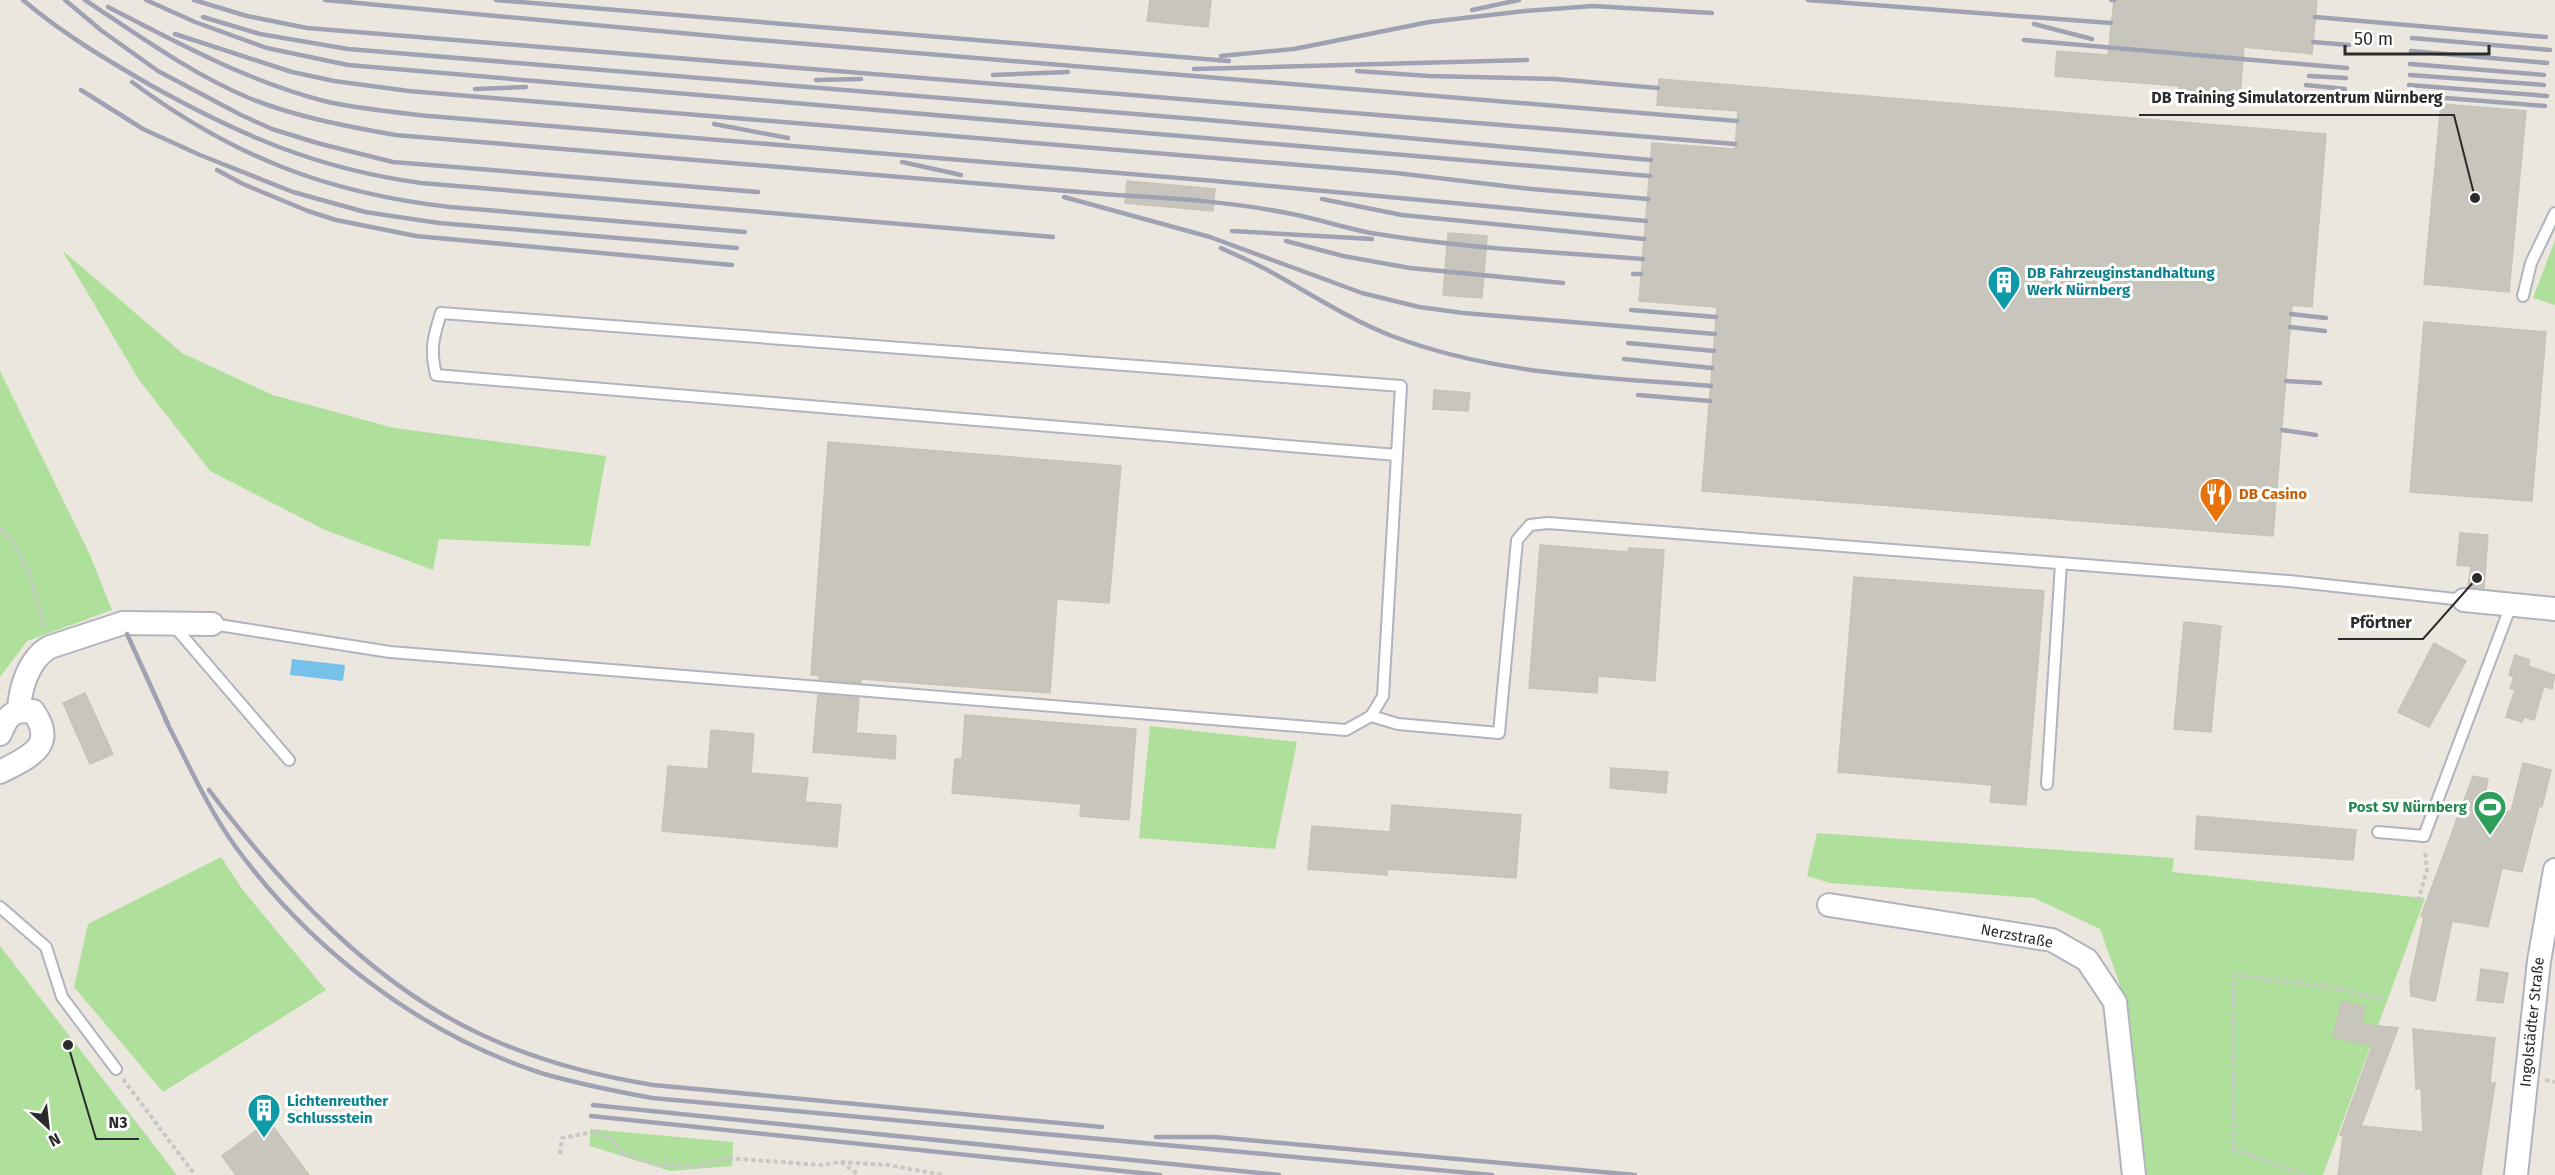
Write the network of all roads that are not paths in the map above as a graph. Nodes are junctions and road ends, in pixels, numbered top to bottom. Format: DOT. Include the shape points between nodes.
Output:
graph roads {
  1 [pos="2555,213"];
  2 [pos="2523,296"];
  3 [pos="1397,455"];
  4 [pos="2061,563"];
  5 [pos="2464,600"];
  6 [pos="2511,605"];
  7 [pos="2555,609"];
  8 [pos="172,623"];
  9 [pos="212,624"];
  10 [pos="19,710"];
  11 [pos="1371,716"];
  12 [pos="0,734"];
  13 [pos="290,759"];
  14 [pos="0,772"];
  15 [pos="2047,784"];
  16 [pos="2378,832"];
  17 [pos="2555,870"];
  18 [pos="1829,905"];
  19 [pos="0,907"];
  20 [pos="116,1069"];
  21 [pos="2134,1175"];
  22 [pos="2516,1175"];
  1 -- 2 [label="lane" via="2531,263"];
  3 -- 3 [label="lane" via="436,375 431,353 441,313 1401,386"];
  3 -- 11 [label="lane" via="1383,696"];
  4 -- 5 [label="lane"];
  4 -- 11 [label="lane" via="1548,523 1530,525 1516,540 1498,733 1398,724"];
  4 -- 15 [label="lane"];
  5 -- 6 [label="street"];
  6 -- 7 [label="street"];
  6 -- 16 [label="lane" via="2424,836"];
  8 -- 9 [label="street"];
  8 -- 10 [label="street" via="123,623 42,651 20,687"];
  8 -- 13 [label="lane"];
  9 -- 11 [label="lane" via="390,652 1327,729 1346,730"];
  10 -- 12 [label="street" via="7,718"];
  10 -- 14 [label="street" via="33,711 43,725 44,736 36,752"];
  17 -- 22 [label="street, Ingolstädter Straße" via="2539,961"];
  18 -- 21 [label="street, Nerzstraße" via="2052,940 2087,960 2115,1002"];
  19 -- 20 [label="lane" via="46,947 62,997"];
}
